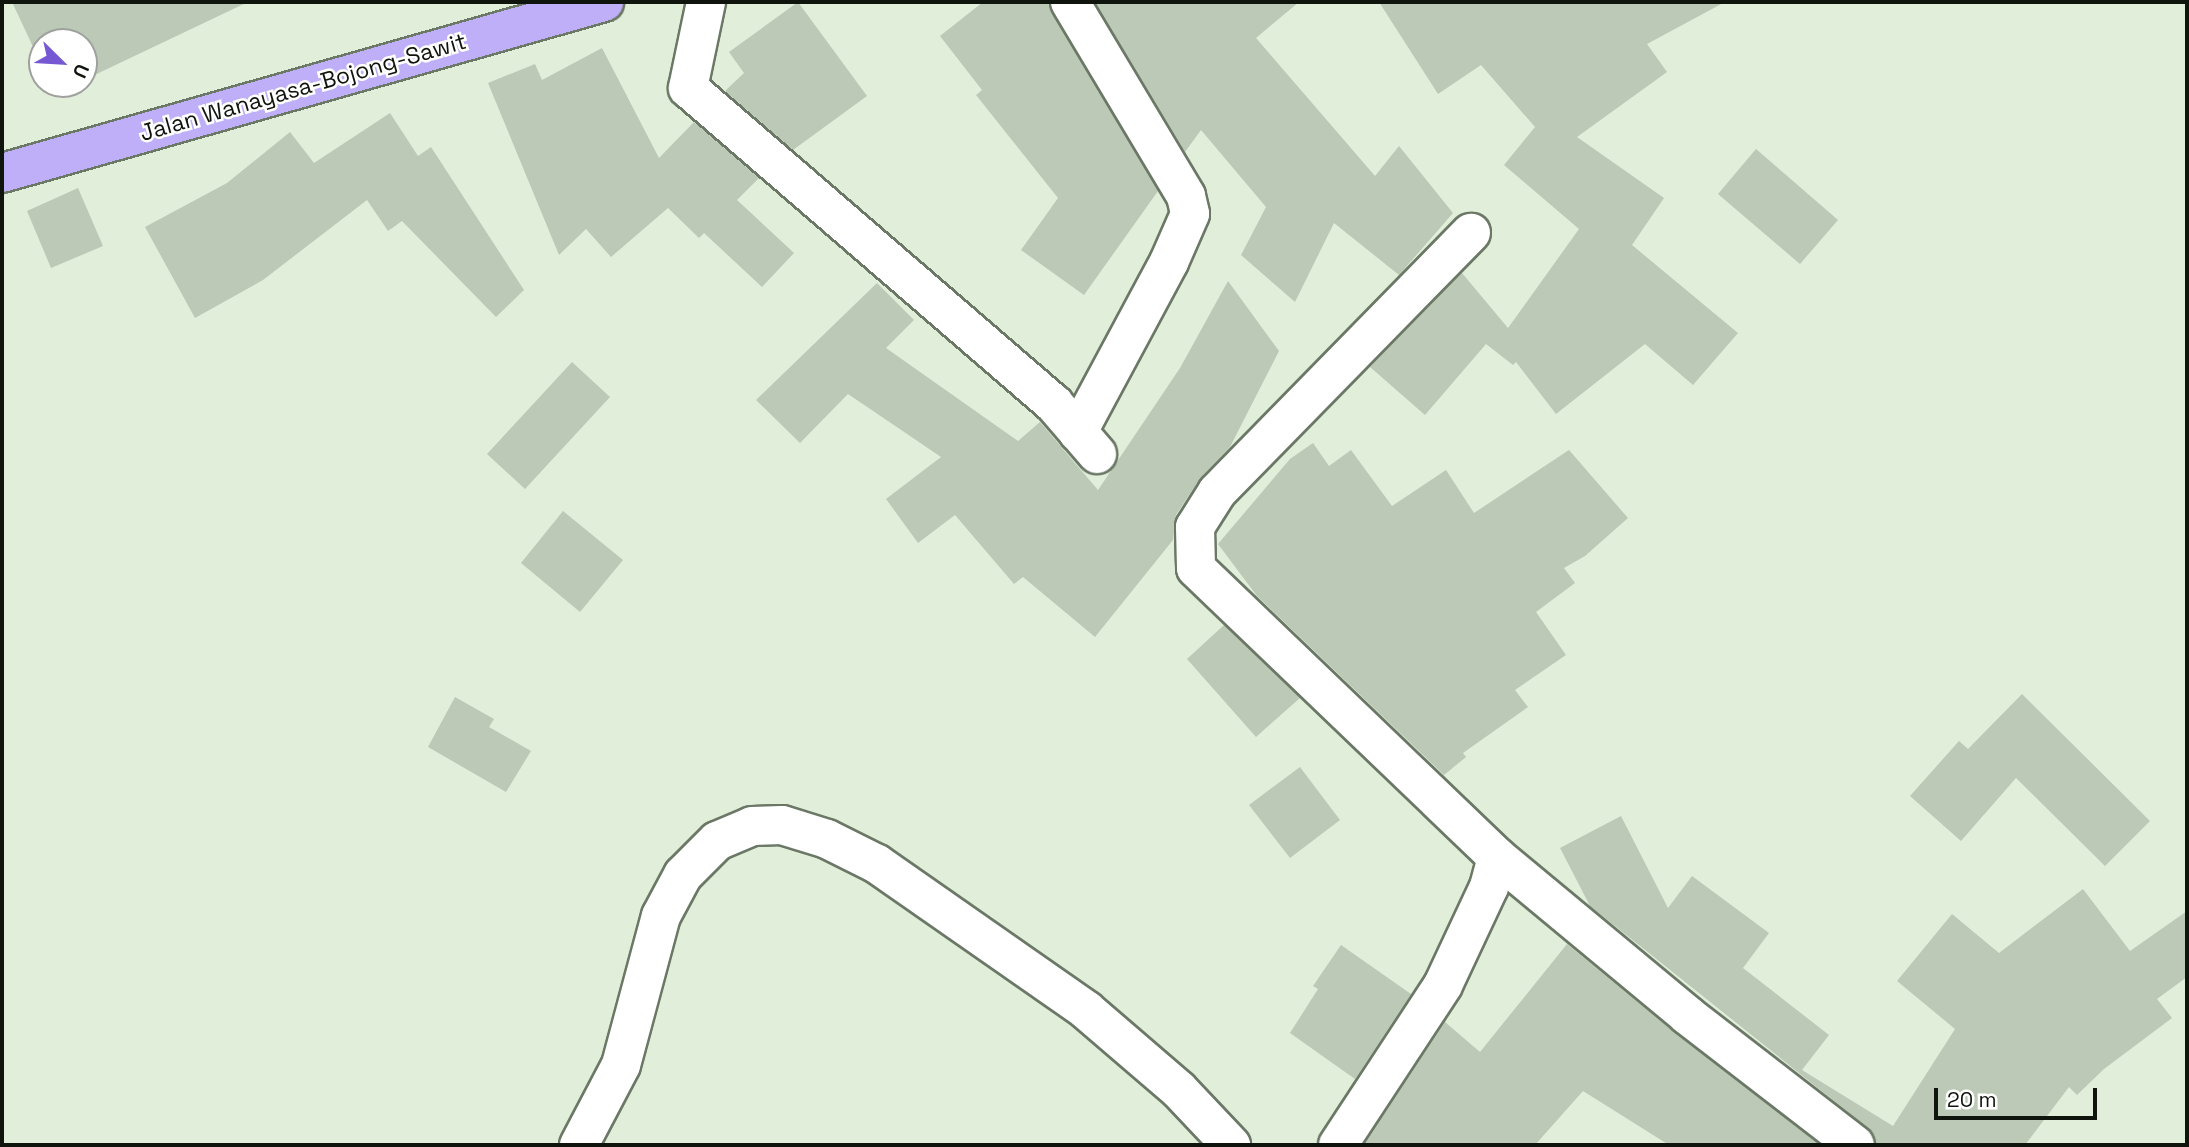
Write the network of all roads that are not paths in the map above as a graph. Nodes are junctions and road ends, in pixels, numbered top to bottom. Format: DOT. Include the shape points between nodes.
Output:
graph roads {
  1 [pos="604,2"];
  2 [pos="706,2"];
  3 [pos="1070,2"];
  4 [pos="2,173"];
  5 [pos="1471,233"];
  6 [pos="1497,857"];
  7 [pos="579,1145"];
  8 [pos="1231,1145"];
  9 [pos="1338,1145"];
  10 [pos="1855,1145"];
  1 -- 4 [label="main road, Jalan Wanayasa-Bojong-Sawit"];
  2 -- 3 [label="street" via="688,88 1054,404 1088,443 1190,214 1186,196"];
  5 -- 6 [label="street" via="1217,492 1195,527 1196,568"];
  6 -- 9 [label="street" via="1489,887 1443,985"];
  6 -- 10 [label="street" via="1687,1015"];
  7 -- 8 [label="street" via="621,1065 661,916 683,875 718,841 752,826 782,825 827,839 877,864 1086,1010 1180,1090"];
}
